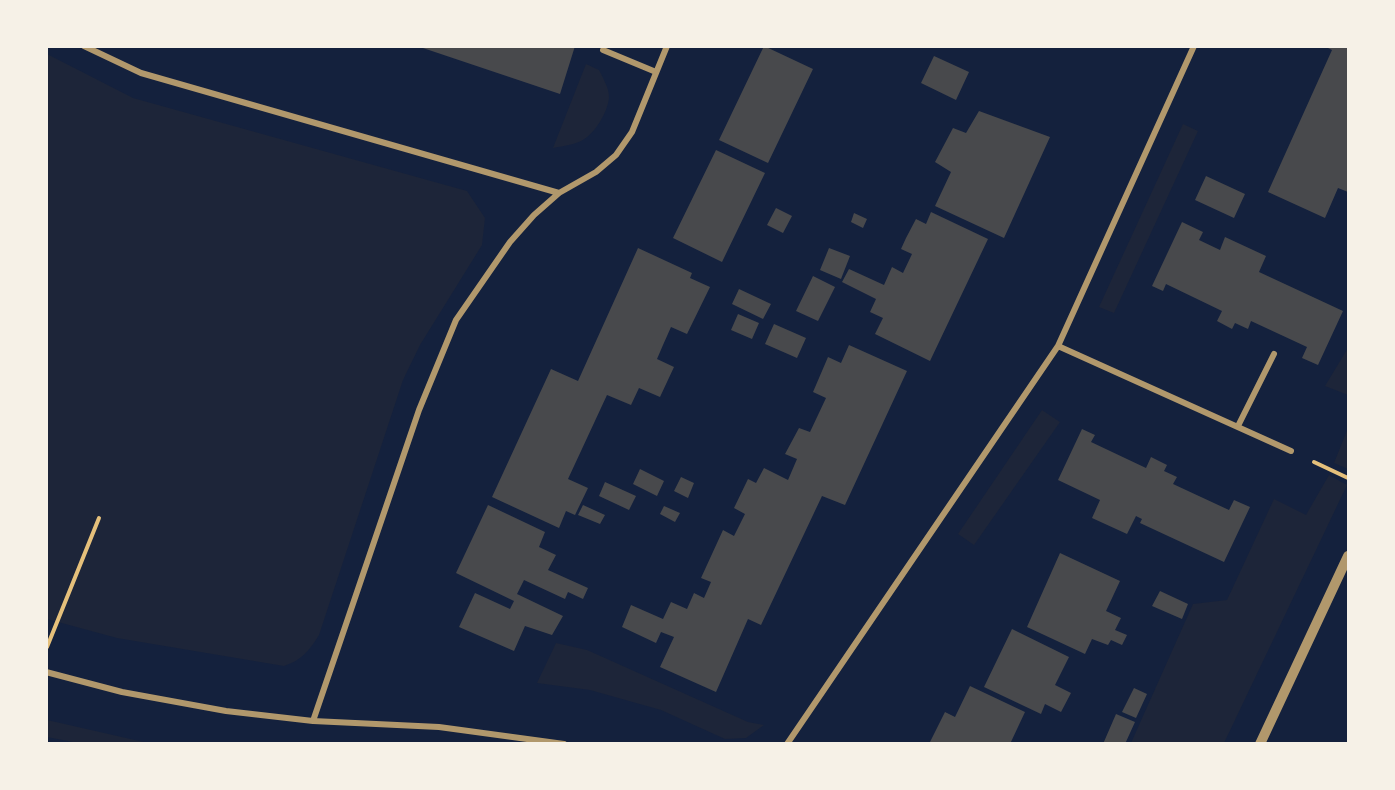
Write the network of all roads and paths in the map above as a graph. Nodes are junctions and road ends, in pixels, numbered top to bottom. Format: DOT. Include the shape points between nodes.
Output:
graph roads {
  1 [pos="84,46"];
  2 [pos="667,46"];
  3 [pos="1194,46"];
  4 [pos="603,50"];
  5 [pos="656,72"];
  6 [pos="559,193"];
  7 [pos="1058,346"];
  8 [pos="1274,354"];
  9 [pos="1238,426"];
  10 [pos="1291,451"];
  11 [pos="1348,478"];
  12 [pos="99,518"];
  13 [pos="1348,556"];
  14 [pos="46,647"];
  15 [pos="46,672"];
  16 [pos="314,721"];
  17 [pos="564,744"];
  18 [pos="787,744"];
  19 [pos="1260,744"];
  1 -- 6 [label="street" via="141,73"];
  2 -- 5 [label="street"];
  3 -- 7 [label="street"];
  4 -- 5 [label="street"];
  5 -- 6 [label="street" via="632,132 616,155 596,172"];
  6 -- 16 [label="street" via="510,242 456,320 419,410"];
  7 -- 9 [label="street"];
  7 -- 18 [label="street"];
  8 -- 9 [label="street"];
  9 -- 10 [label="street"];
  10 -- 11 [label="path"];
  12 -- 14 [label="path"];
  13 -- 19 [label="street"];
  15 -- 16 [label="street" via="173,703"];
  16 -- 17 [label="street" via="439,727"];
}
